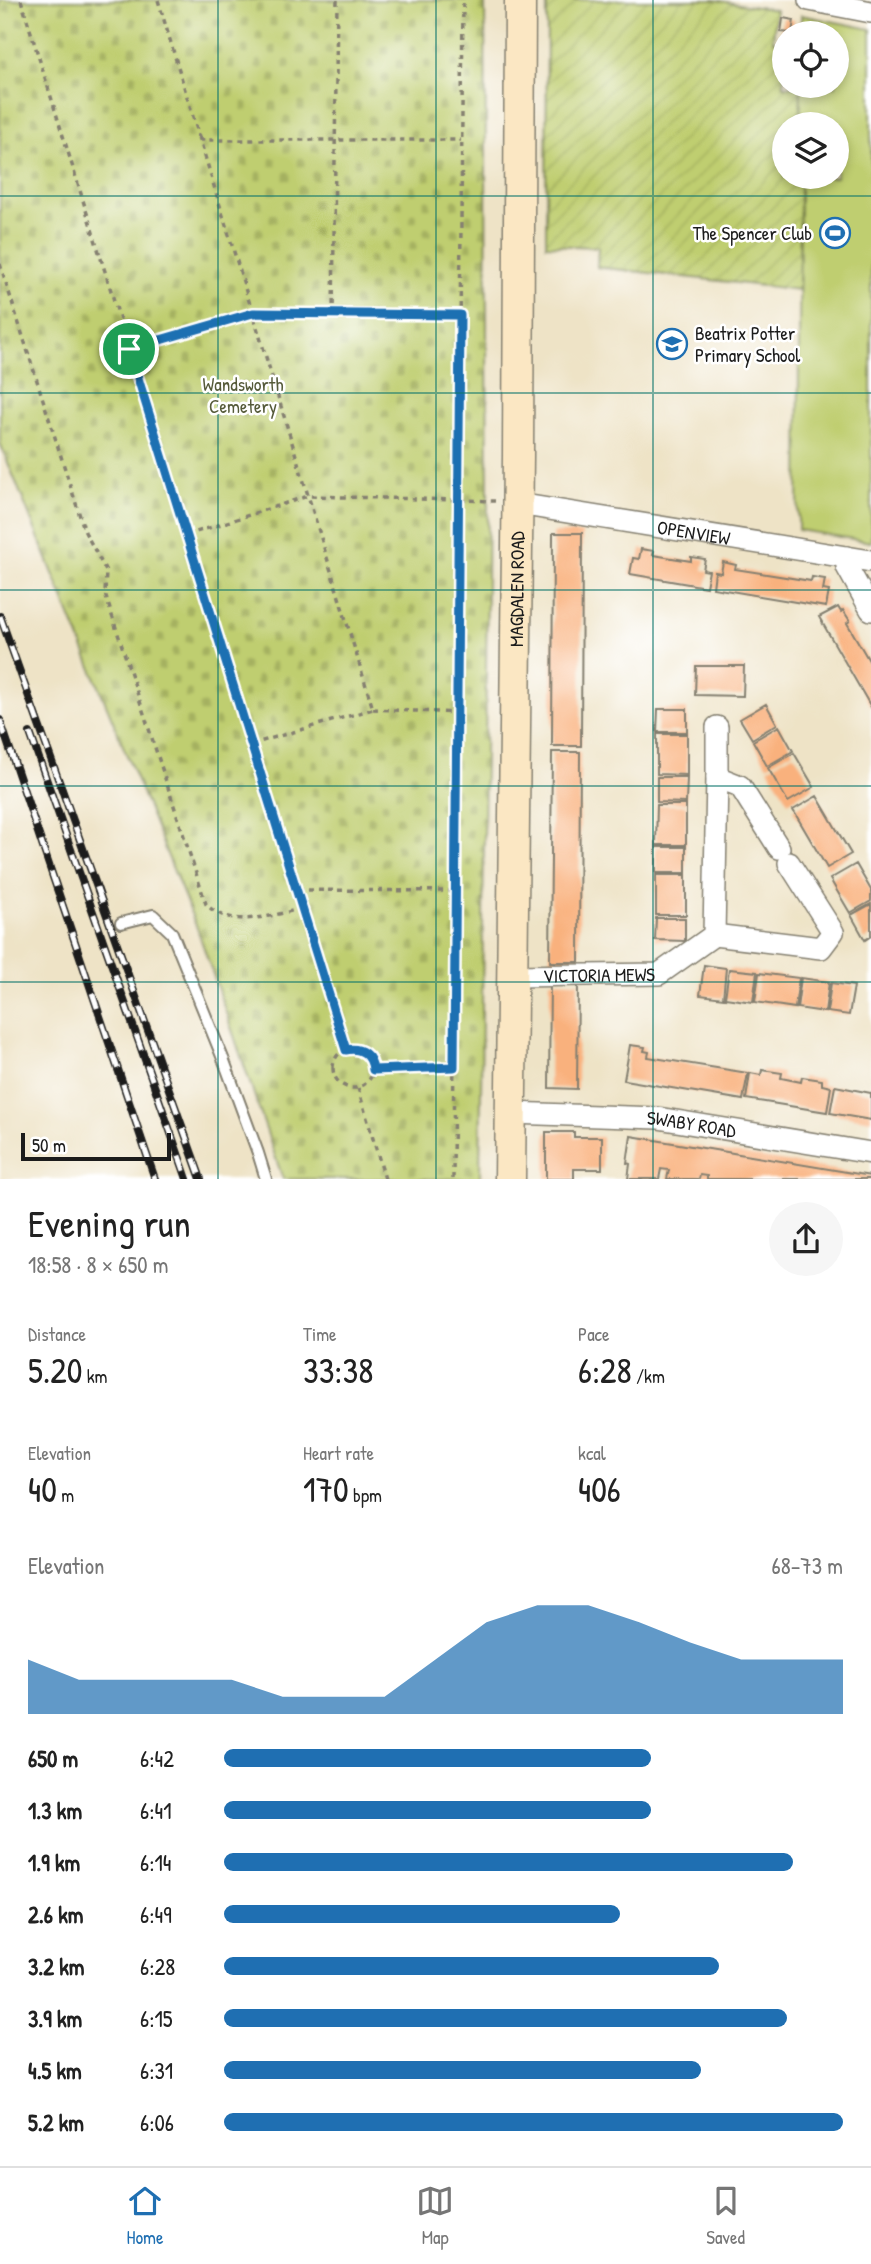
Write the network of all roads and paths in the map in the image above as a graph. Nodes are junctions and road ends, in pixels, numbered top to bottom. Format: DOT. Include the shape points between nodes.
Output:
graph roads {
  1 [pos="21,0"];
  2 [pos="158,0"];
  3 [pos="337,0"];
  4 [pos="463,0"];
  5 [pos="520,0"];
  6 [pos="809,0"];
  7 [pos="871,12"];
  8 [pos="200,140"];
  9 [pos="335,140"];
  10 [pos="462,140"];
  11 [pos="0,264"];
  12 [pos="253,313"];
  13 [pos="334,313"];
  14 [pos="460,315"];
  15 [pos="129,349"];
  16 [pos="308,496"];
  17 [pos="459,500"];
  18 [pos="518,504"];
  19 [pos="187,535"];
  20 [pos="847,557"];
  21 [pos="871,561"];
  22 [pos="871,610"];
  23 [pos="373,709"];
  24 [pos="458,713"];
  25 [pos="717,727"];
  26 [pos="253,744"];
  27 [pos="718,777"];
  28 [pos="298,890"];
  29 [pos="455,891"];
  30 [pos="304,908"];
  31 [pos="121,923"];
  32 [pos="714,935"];
  33 [pos="513,976"];
  34 [pos="346,1050"];
  35 [pos="454,1067"];
  36 [pos="373,1070"];
  37 [pos="358,1088"];
  38 [pos="510,1113"];
  39 [pos="871,1153"];
  40 [pos="265,1179"];
  41 [pos="386,1179"];
  42 [pos="453,1179"];
  43 [pos="510,1179"];
  1 -- 15 [label="path"];
  2 -- 8 [label="path"];
  3 -- 9 [label="path"];
  4 -- 10 [label="path"];
  5 -- 18 [label="street, MAGDALEN ROAD"];
  6 -- 7 [label="street"];
  8 -- 9 [label="path"];
  8 -- 12 [label="path"];
  9 -- 10 [label="path"];
  9 -- 13 [label="path"];
  10 -- 14 [label="path"];
  11 -- 30 [label="path" via="85,532 106,571 105,594 206,904 216,915 252,919"];
  12 -- 13 [label="path"];
  12 -- 15 [label="path"];
  12 -- 16 [label="path"];
  13 -- 14 [label="path"];
  14 -- 17 [label="path"];
  15 -- 19 [label="path"];
  16 -- 17 [label="path"];
  16 -- 19 [label="path"];
  16 -- 23 [label="path"];
  17 -- 18 [label="path"];
  17 -- 24 [label="path"];
  18 -- 20 [label="street, OPENVIEW"];
  18 -- 33 [label="street, MAGDALEN ROAD"];
  19 -- 26 [label="path"];
  20 -- 21 [label="street, OPENVIEW"];
  20 -- 22 [label="street" via="847,567"];
  23 -- 24 [label="path"];
  23 -- 26 [label="path"];
  24 -- 29 [label="path"];
  25 -- 27 [label="street"];
  26 -- 28 [label="path"];
  27 -- 32 [label="street"];
  27 -- 32 [label="street" via="740,786 833,932 821,948"];
  28 -- 29 [label="path"];
  28 -- 30 [label="path"];
  29 -- 35 [label="path"];
  30 -- 34 [label="path"];
  31 -- 40 [label="lane" via="153,915 172,933 225,1060"];
  32 -- 33 [label="street, VICTORIA MEWS" via="659,974"];
  33 -- 38 [label="street, MAGDALEN ROAD"];
  34 -- 36 [label="path" via="365,1053"];
  34 -- 37 [label="path" via="337,1058 334,1071 340,1083"];
  35 -- 36 [label="path"];
  35 -- 42 [label="path"];
  36 -- 37 [label="path"];
  37 -- 41 [label="path"];
  38 -- 39 [label="street, SWABY ROAD" via="658,1118"];
  38 -- 43 [label="street, MAGDALEN ROAD"];
}
